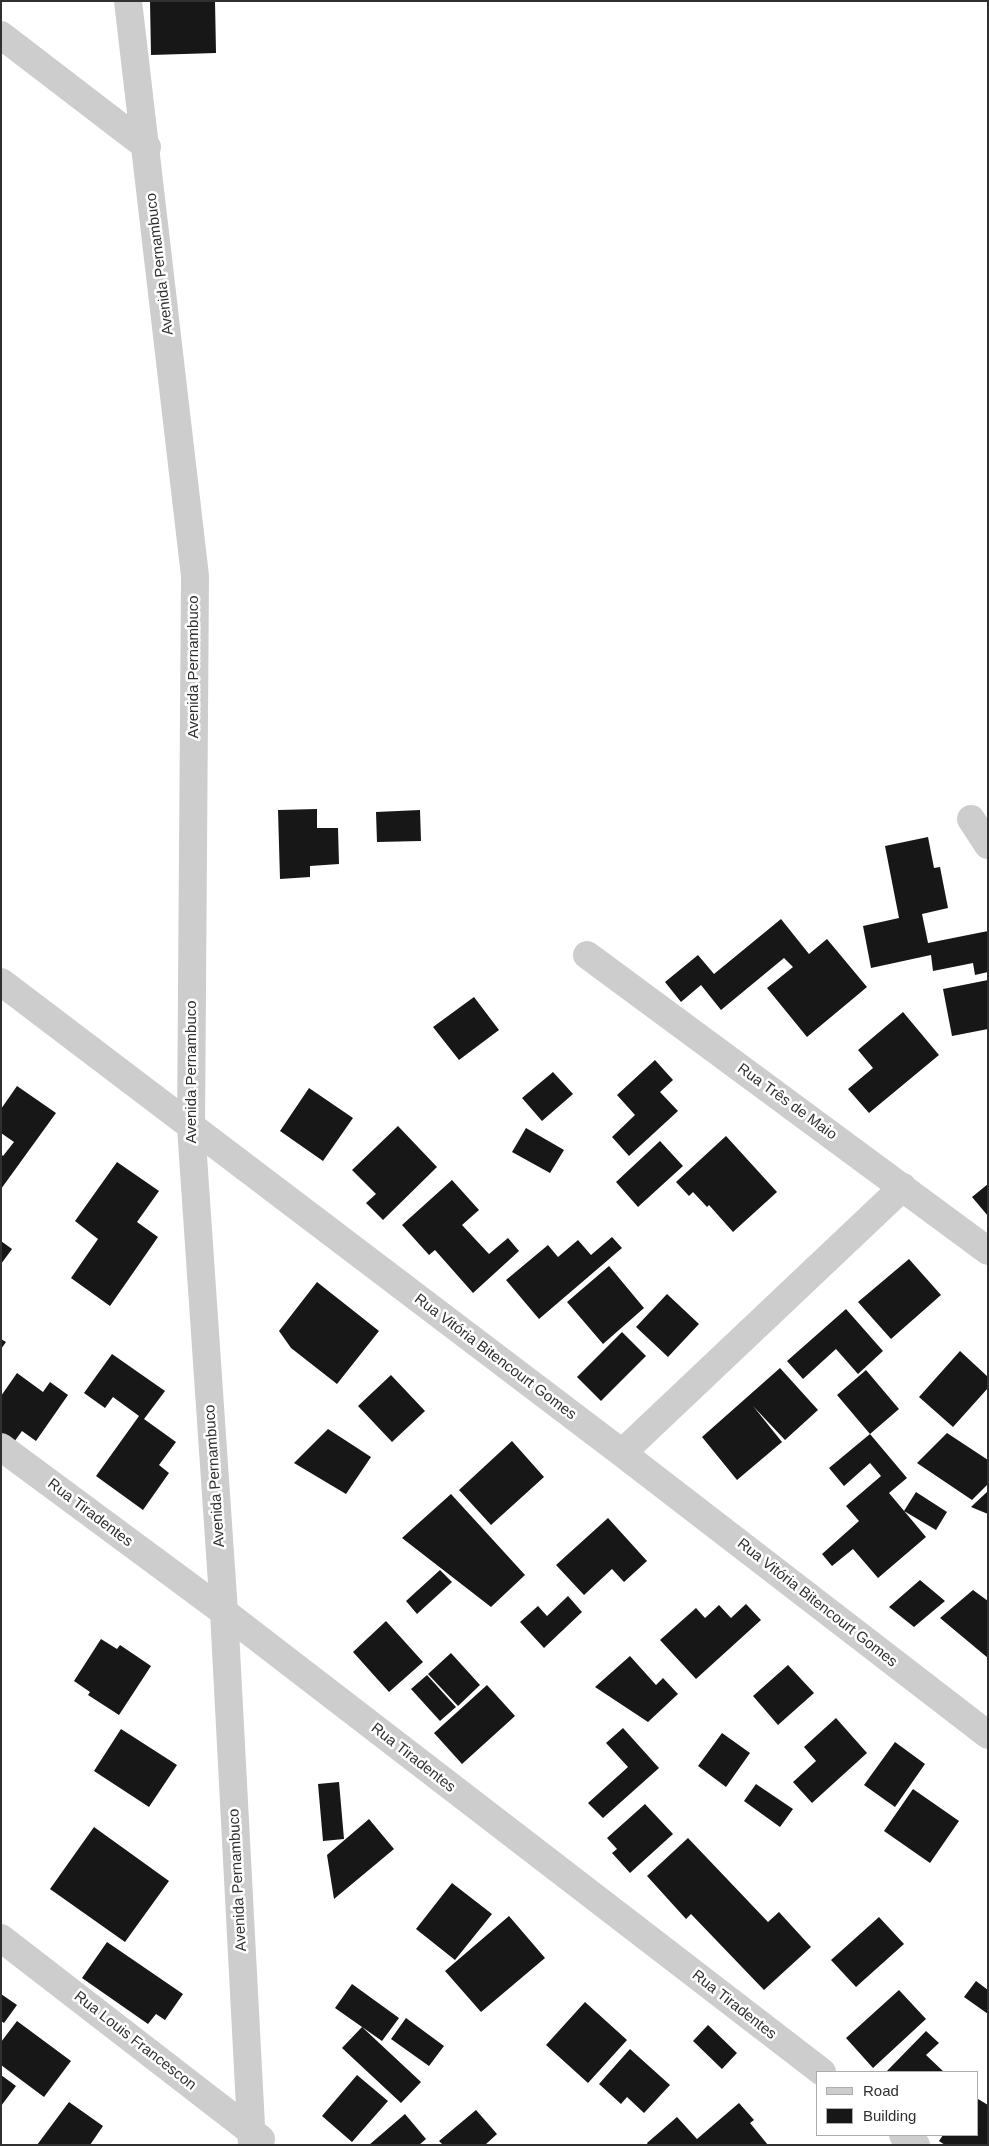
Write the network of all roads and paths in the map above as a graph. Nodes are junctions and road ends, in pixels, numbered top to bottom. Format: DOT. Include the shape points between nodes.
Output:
graph roads {
  1 [pos="128,1"];
  2 [pos="1,35"];
  3 [pos="147,147"];
  4 [pos="971,820"];
  5 [pos="988,845"];
  6 [pos="586,955"];
  7 [pos="1,982"];
  8 [pos="191,1127"];
  9 [pos="903,1187"];
  10 [pos="988,1251"];
  11 [pos="1,1447"];
  12 [pos="622,1453"];
  13 [pos="224,1612"];
  14 [pos="988,1735"];
  15 [pos="1,1938"];
  16 [pos="821,2071"];
  17 [pos="904,2136"];
  18 [pos="257,2140"];
  19 [pos="916,2145"];
  1 -- 3 [label="street, Avenida Pernambuco"];
  2 -- 3 [label="street"];
  3 -- 8 [label="street, Avenida Pernambuco" via="195,576"];
  4 -- 5 [label="street"];
  6 -- 9 [label="street, Rua Três de Maio"];
  7 -- 8 [label="street, Rua Vitória Bitencourt Gomes"];
  8 -- 12 [label="street, Rua Vitória Bitencourt Gomes"];
  8 -- 13 [label="street, Avenida Pernambuco"];
  9 -- 10 [label="street, Rua Três de Maio"];
  9 -- 12 [label="street"];
  11 -- 13 [label="street, Rua Tiradentes"];
  12 -- 14 [label="street, Rua Vitória Bitencourt Gomes"];
  13 -- 16 [label="street, Rua Tiradentes"];
  13 -- 18 [label="street, Avenida Pernambuco"];
  15 -- 18 [label="street, Rua Louis Francescon"];
  17 -- 19 [label="street"];
}
